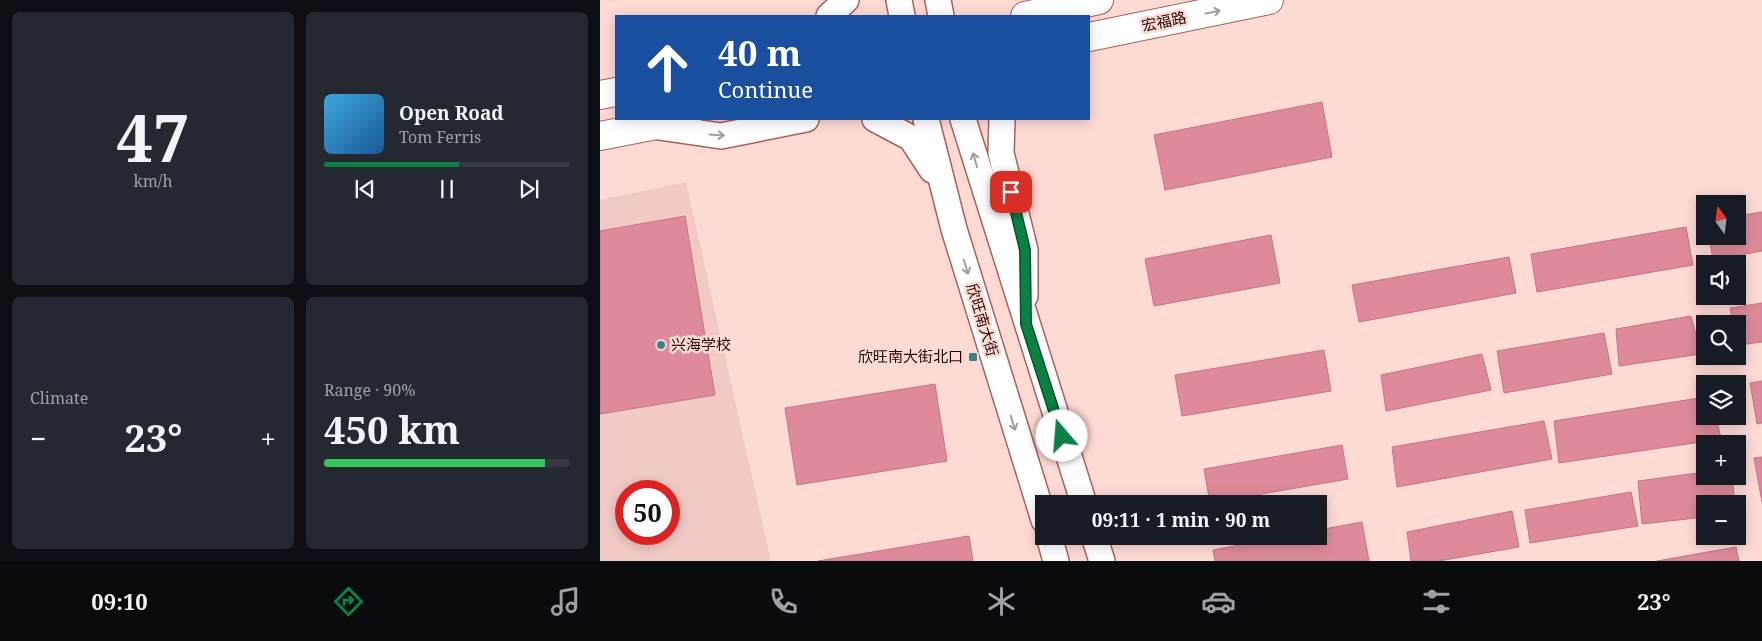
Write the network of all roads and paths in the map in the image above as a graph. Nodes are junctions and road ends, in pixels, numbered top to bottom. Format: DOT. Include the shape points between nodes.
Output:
graph roads {
  1 [pos="846,0"];
  2 [pos="899,0"];
  3 [pos="938,0"];
  4 [pos="1100,0"];
  5 [pos="1269,0"];
  6 [pos="830,15"];
  7 [pos="902,15"];
  8 [pos="941,15"];
  9 [pos="1030,15"];
  10 [pos="1148,25"];
  11 [pos="1090,37"];
  12 [pos="1090,48"];
  13 [pos="615,92"];
  14 [pos="600,94"];
  15 [pos="682,120"];
  16 [pos="801,120"];
  17 [pos="876,120"];
  18 [pos="926,120"];
  19 [pos="963,120"];
  20 [pos="1002,120"];
  21 [pos="651,126"];
  22 [pos="600,136"];
  23 [pos="954,229"];
  24 [pos="1026,324"];
  25 [pos="1036,495"];
  26 [pos="1081,495"];
  27 [pos="1052,545"];
  28 [pos="1097,545"];
  29 [pos="1056,561"];
  30 [pos="1102,561"];
  1 -- 6 [label="main road"];
  2 -- 7 [label="main road"];
  3 -- 8 [label="main road"];
  4 -- 9 [label="main road"];
  10 -- 5 [label="main road, 宏福路, one-way"];
  10 -- 11 [label="main road, 宏福路"];
  10 -- 12 [label="main road"];
  13 -- 14 [label="main road"];
  15 -- 21 [label="main road"];
  21 -- 16 [label="main road, one-way" via="721,136"];
  17 -- 23 [label="main road" via="911,138 932,170"];
  18 -- 23 [label="main road, 欣旺南大街"];
  24 -- 19 [label="main road, one-way"];
  20 -- 24 [label="main road" via="1001,153 1025,250"];
  21 -- 22 [label="main road"];
  23 -- 25 [label="main road, 欣旺南大街, one-way"];
  24 -- 26 [label="main road"];
  27 -- 29 [label="main road"];
  28 -- 30 [label="main road"];
}
